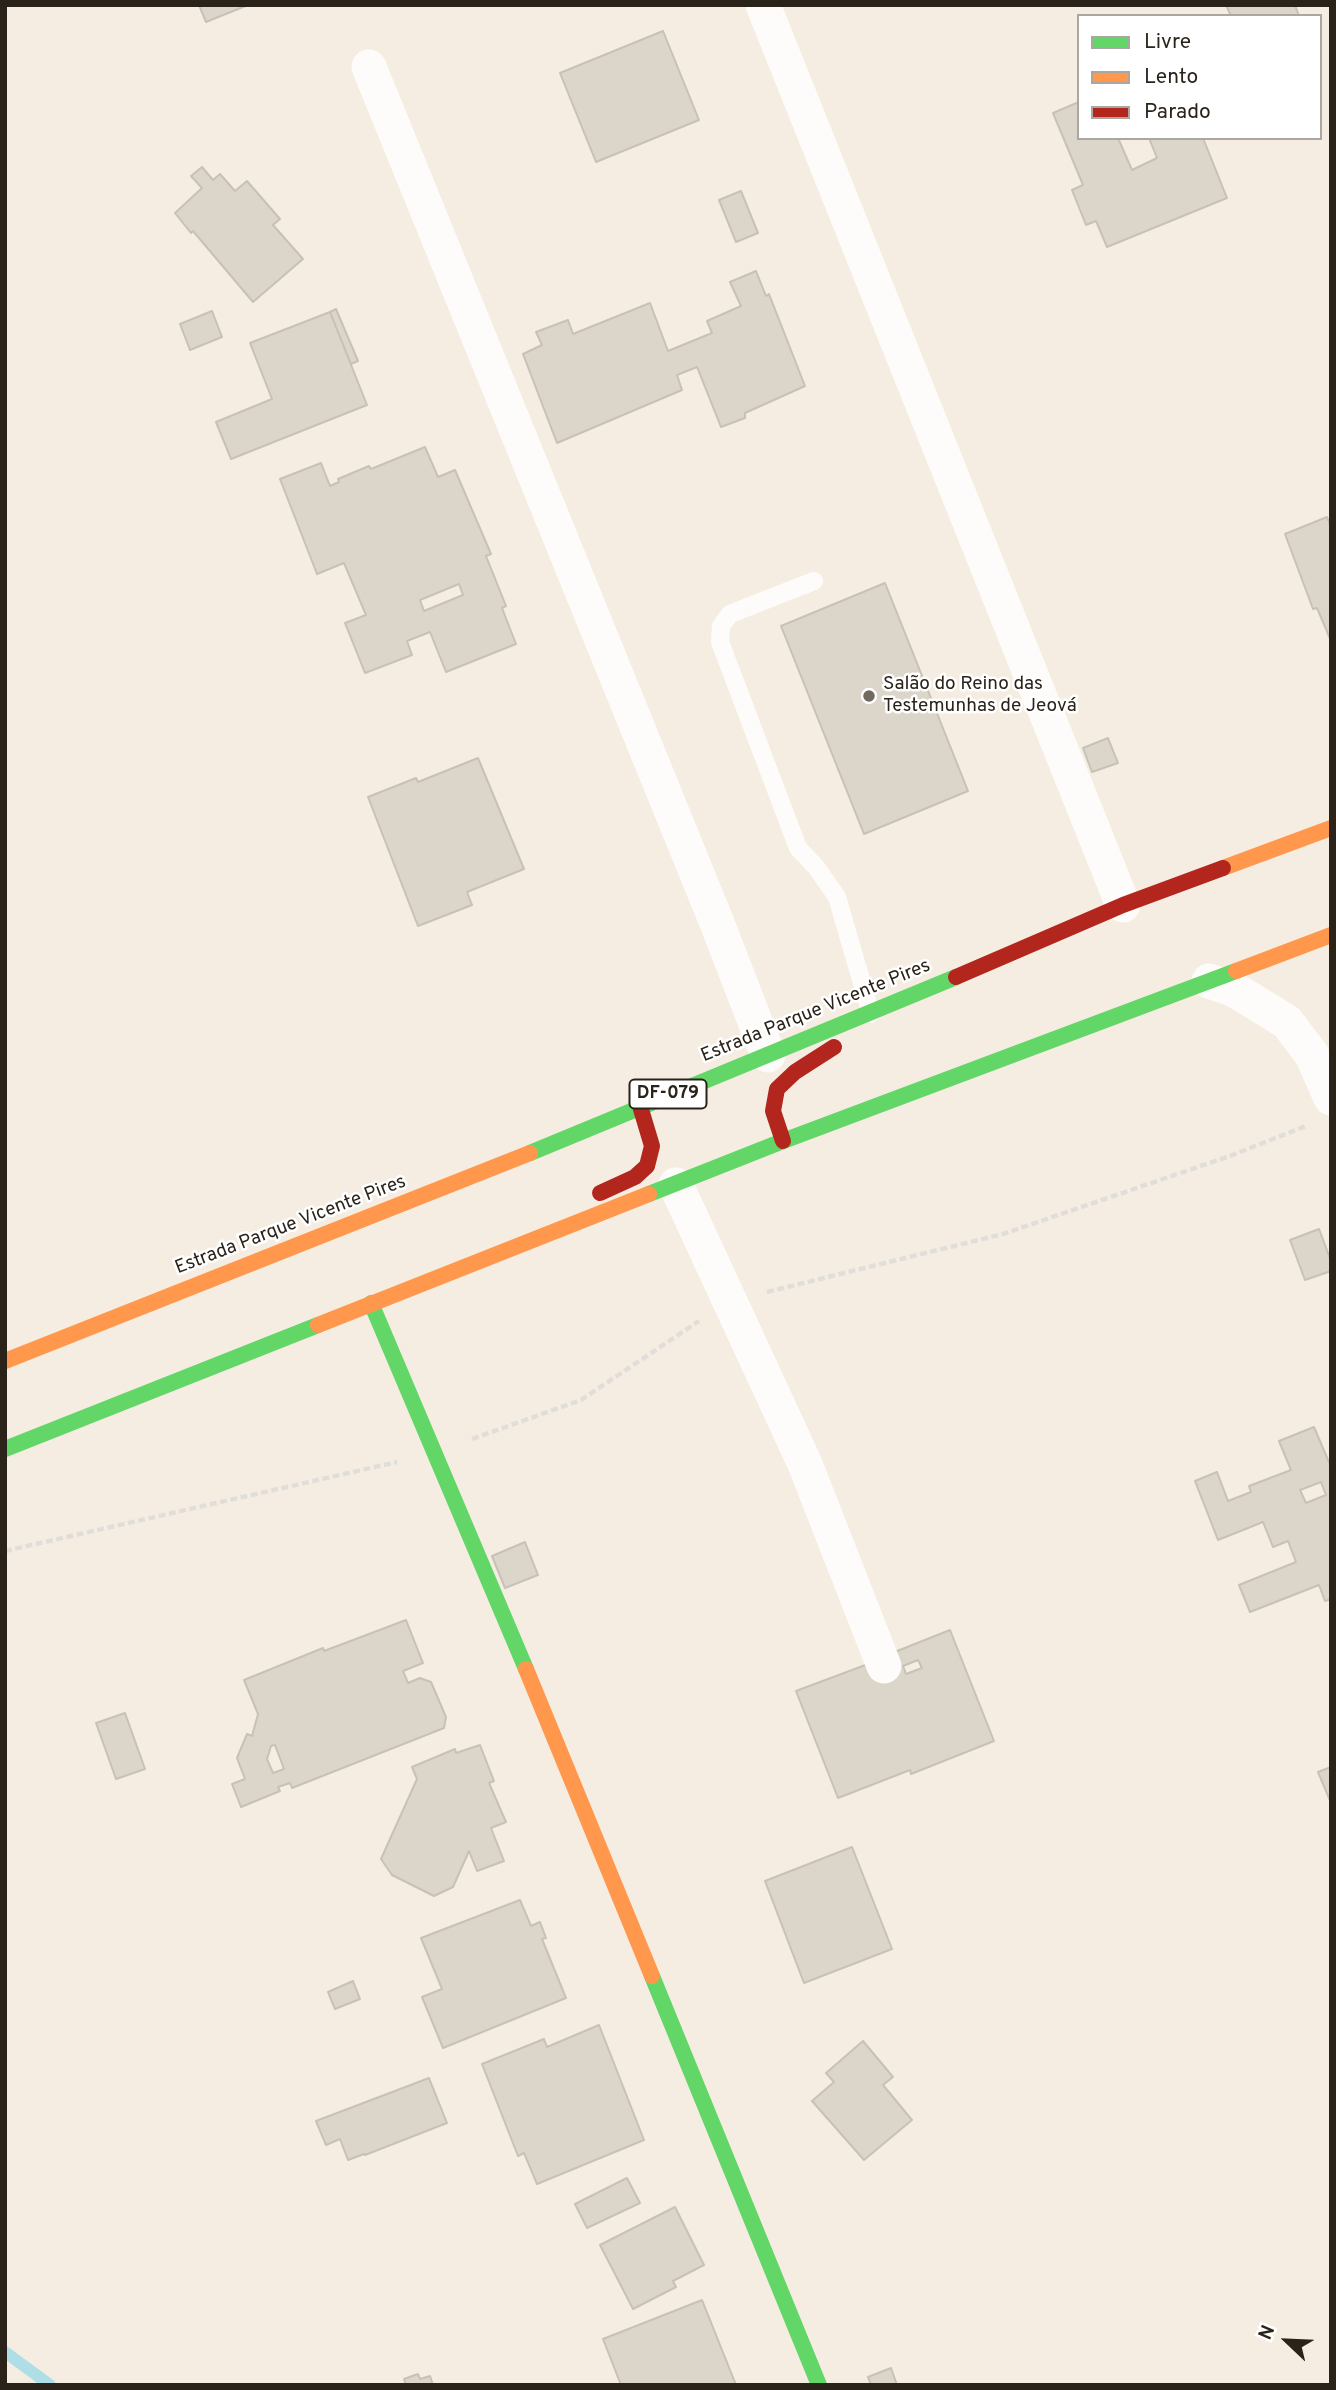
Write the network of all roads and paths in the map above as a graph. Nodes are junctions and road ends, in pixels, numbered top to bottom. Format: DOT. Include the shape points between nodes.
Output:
graph roads {
  1 [pos="764,5"];
  2 [pos="369,67"];
  3 [pos="814,581"];
  4 [pos="1331,828"];
  5 [pos="1123,905"];
  6 [pos="1331,934"];
  7 [pos="1209,981"];
  8 [pos="889,1006"];
  9 [pos="872,1014"];
  10 [pos="768,1055"];
  11 [pos="640,1106"];
  12 [pos="1324,1110"];
  13 [pos="783,1141"];
  14 [pos="676,1185"];
  15 [pos="567,1225"];
  16 [pos="731,1300"];
  17 [pos="371,1303"];
  18 [pos="5,1361"];
  19 [pos="5,1449"];
  20 [pos="434,1453"];
  21 [pos="5,1551"];
  22 [pos="884,1666"];
  23 [pos="819,2385"];
  1 -- 5 [label="street"];
  2 -- 10 [label="street"];
  3 -- 9 [label="lane" via="730,614 720,626 720,642 798,848 837,898"];
  4 -- 5 [label="main road, Estrada Parque Vicente Pires / DF-079"];
  5 -- 8 [label="main road, Estrada Parque Vicente Pires / DF-079"];
  6 -- 7 [label="main road"];
  7 -- 12 [label="street" via="1235,990 1287,1022 1312,1055"];
  7 -- 13 [label="main road"];
  8 -- 9 [label="main road, Estrada Parque Vicente Pires / DF-079"];
  8 -- 13 [label="main road" via="876,1022 795,1072 777,1089 773,1111"];
  9 -- 10 [label="main road, Estrada Parque Vicente Pires / DF-079"];
  10 -- 11 [label="main road, Estrada Parque Vicente Pires / DF-079"];
  11 -- 15 [label="main road" via="652,1146 647,1166 635,1177 582,1202"];
  11 -- 18 [label="main road, Estrada Parque Vicente Pires / DF-079" via="467,1180"];
  12 -- 16 [label="path" via="1227,1157 1003,1234"];
  13 -- 14 [label="main road"];
  14 -- 15 [label="main road"];
  14 -- 16 [label="street"];
  15 -- 17 [label="main road"];
  16 -- 20 [label="path" via="581,1400"];
  16 -- 22 [label="street" via="805,1464"];
  17 -- 19 [label="main road"];
  17 -- 20 [label="main road"];
  20 -- 21 [label="path"];
  20 -- 23 [label="main road"];
}
